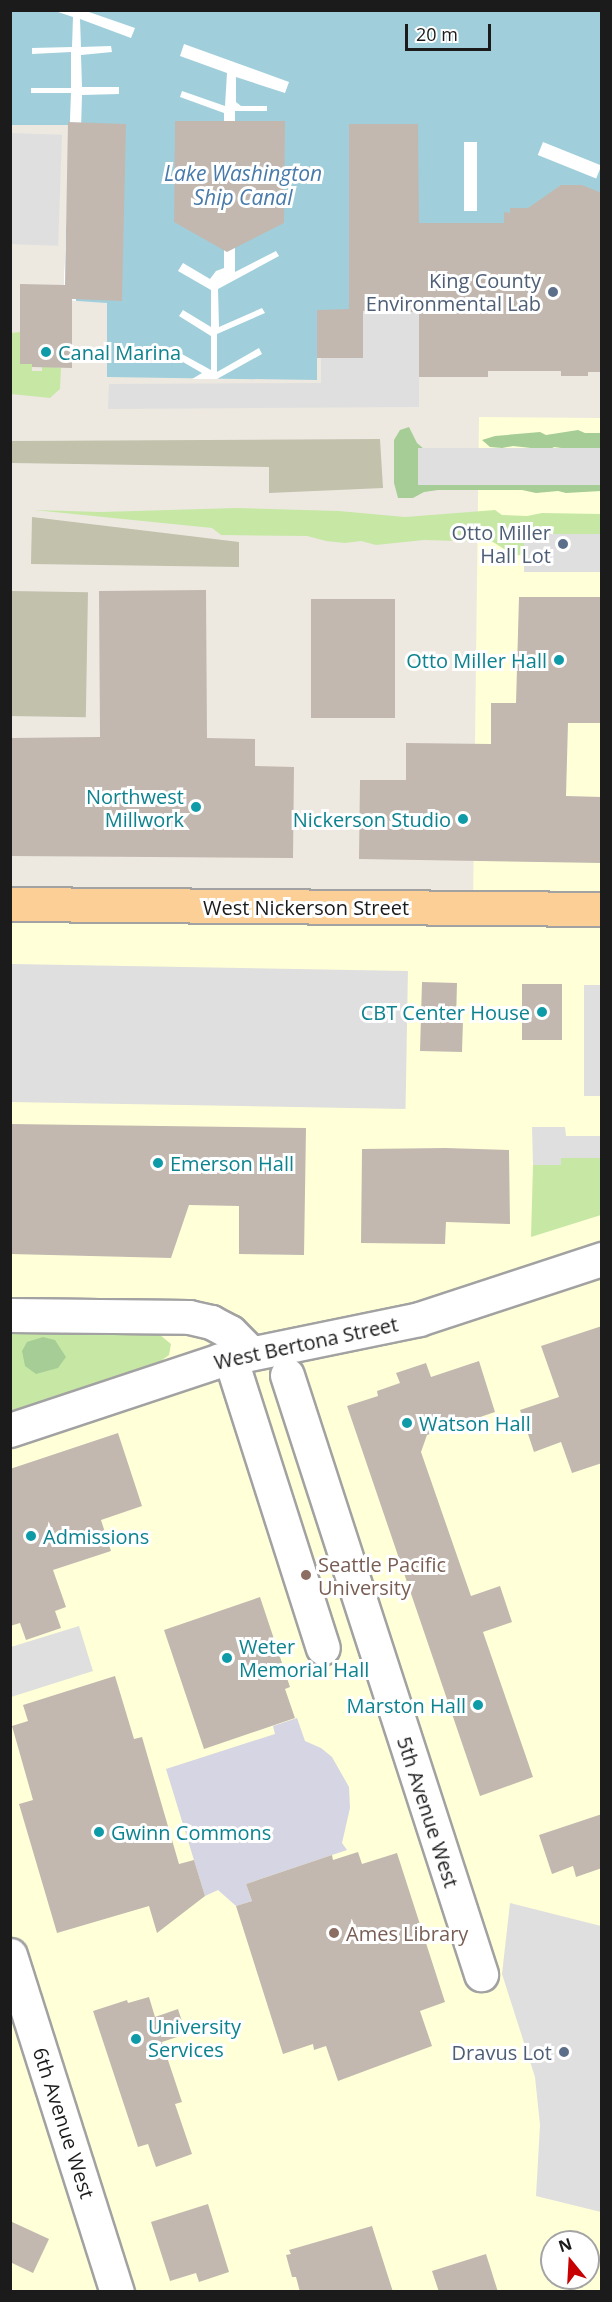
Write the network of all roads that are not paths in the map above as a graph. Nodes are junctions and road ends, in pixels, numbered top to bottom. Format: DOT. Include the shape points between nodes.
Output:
graph roads {
  1 [pos="10,904"];
  2 [pos="602,909"];
  3 [pos="602,1259"];
  4 [pos="10,1315"];
  5 [pos="240,1355"];
  6 [pos="287,1375"];
  7 [pos="10,1430"];
  8 [pos="323,1648"];
  9 [pos="10,1954"];
  10 [pos="481,1974"];
  11 [pos="117,2292"];
  1 -- 2 [label="main road, West Nickerson Street"];
  3 -- 5 [label="street, West Bertona Street" via="418,1319"];
  4 -- 5 [label="street" via="189,1317 230,1332"];
  5 -- 7 [label="street, West Bertona Street"];
  5 -- 8 [label="street"];
  6 -- 10 [label="street, 5th Avenue West"];
  9 -- 11 [label="street, 6th Avenue West"];
}
